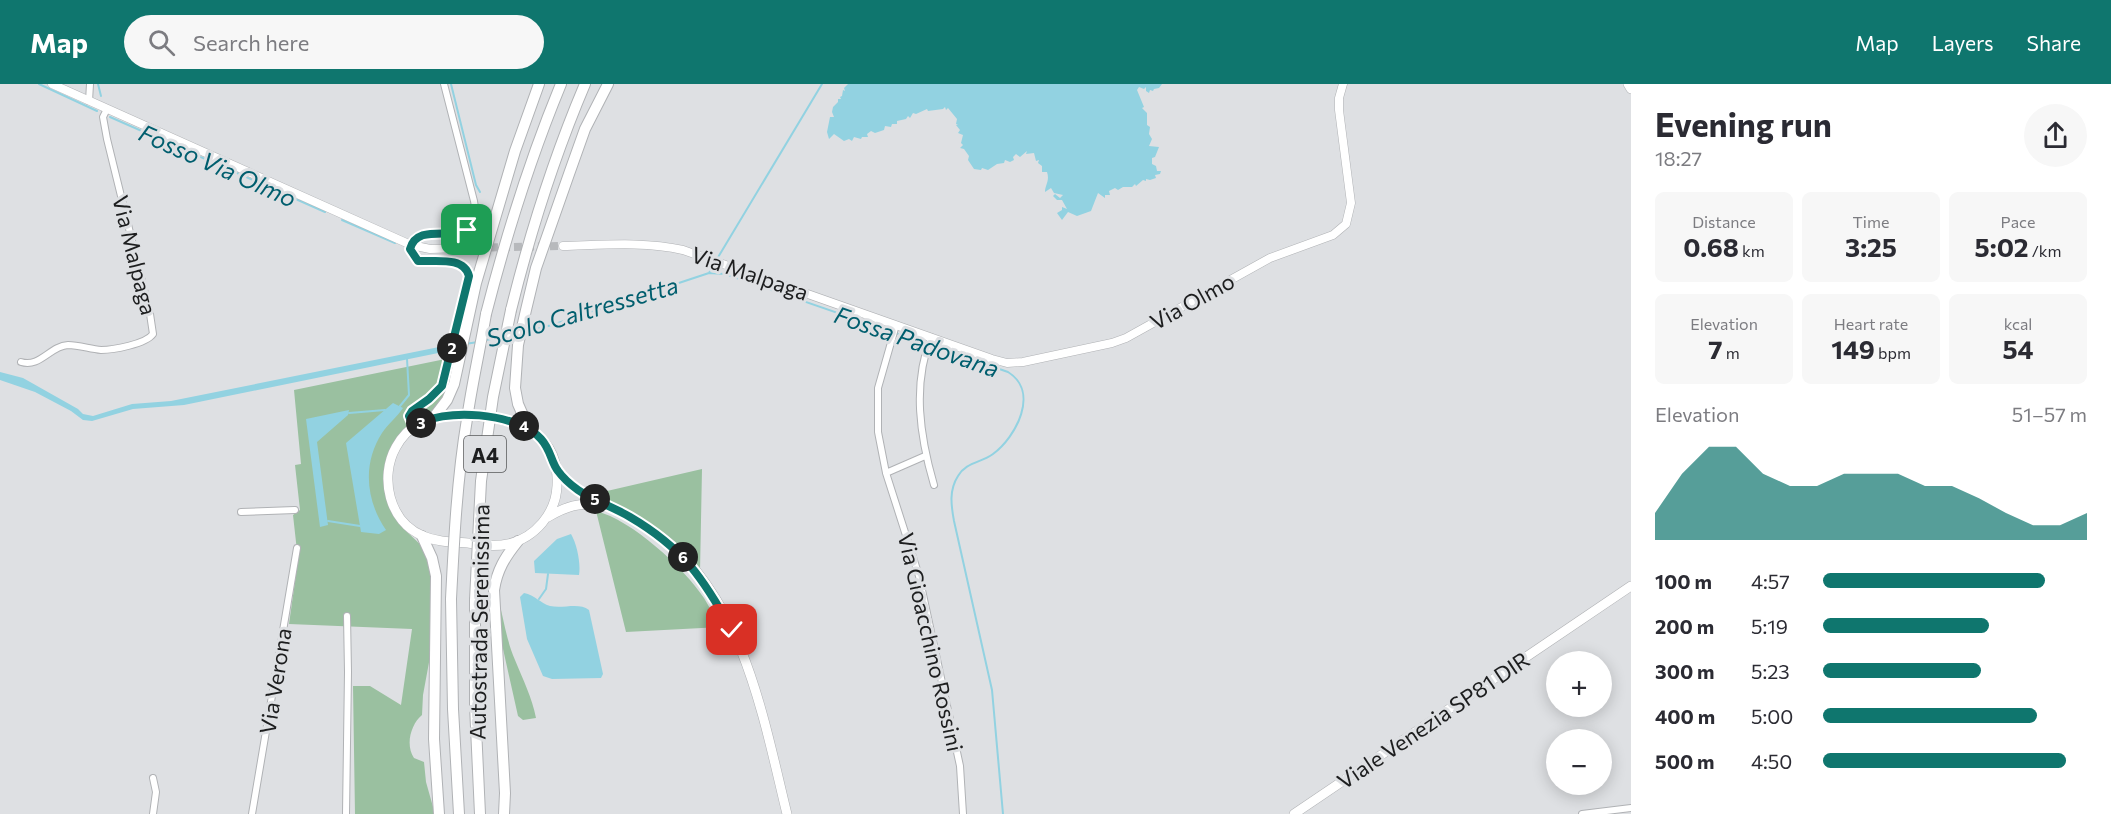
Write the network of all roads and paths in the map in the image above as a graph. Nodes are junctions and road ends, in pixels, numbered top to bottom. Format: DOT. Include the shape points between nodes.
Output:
graph roads {
  1 [pos="52,84"];
  2 [pos="90,84"];
  3 [pos="444,84"];
  4 [pos="539,84"];
  5 [pos="561,84"];
  6 [pos="585,84"];
  7 [pos="608,84"];
  8 [pos="1343,84"];
  9 [pos="1628,84"];
  10 [pos="1631,88"];
  11 [pos="89,101"];
  12 [pos="107,109"];
  13 [pos="411,245"];
  14 [pos="563,246"];
  15 [pos="466,248"];
  16 [pos="896,327"];
  17 [pos="460,335"];
  18 [pos="929,342"];
  19 [pos="21,362"];
  20 [pos="453,362"];
  21 [pos="434,417"];
  22 [pos="414,427"];
  23 [pos="529,429"];
  24 [pos="925,456"];
  25 [pos="556,470"];
  26 [pos="886,473"];
  27 [pos="934,485"];
  28 [pos="295,510"];
  29 [pos="618,510"];
  30 [pos="241,512"];
  31 [pos="546,518"];
  32 [pos="422,536"];
  33 [pos="518,541"];
  34 [pos="297,548"];
  35 [pos="1631,586"];
  36 [pos="347,616"];
  37 [pos="153,778"];
  38 [pos="1631,808"];
  39 [pos="153,814"];
  40 [pos="252,814"];
  41 [pos="346,814"];
  42 [pos="439,814"];
  43 [pos="459,814"];
  44 [pos="480,814"];
  45 [pos="504,814"];
  46 [pos="787,814"];
  47 [pos="963,814"];
  48 [pos="1294,814"];
  49 [pos="1581,814"];
  1 -- 11 [label="street"];
  2 -- 11 [label="street"];
  3 -- 13 [label="street" via="476,216 472,226 463,232 421,235"];
  4 -- 17 [label="highway" via="502,191"];
  5 -- 43 [label="highway, Autostrada Serenissima / A4, bridge" via="502,252 466,420 451,599"];
  6 -- 44 [label="highway, Autostrada Serenissima / A4, bridge" via="547,184 522,266 493,397 482,482 475,600"];
  7 -- 23 [label="highway" via="585,129 536,268 526,310 516,370 516,398"];
  8 -- 18 [label="street, Via Olmo" via="1339,110 1351,203 1349,219 1338,232 1270,258 1112,343 1007,363"];
  9 -- 10 [label="main road"];
  11 -- 12 [label="street"];
  12 -- 13 [label="street"];
  12 -- 19 [label="street, Via Malpaga" via="103,117 106,139 153,334 143,342 110,349 65,345 34,363"];
  13 -- 15 [label="street"];
  13 -- 17 [label="street" via="411,253 418,261 459,263 467,271"];
  14 -- 16 [label="street, Via Malpaga" via="666,247"];
  16 -- 18 [label="street, Via Olmo"];
  16 -- 26 [label="street, Via Gioacchino Rossini" via="878,388 878,432"];
  17 -- 20 [label="highway"];
  18 -- 24 [label="street" via="919,409"];
  20 -- 21 [label="highway" via="454,384"];
  20 -- 22 [label="street" via="442,386 412,411 409,416"];
  21 -- 22 [label="main road"];
  21 -- 23 [label="main road" via="503,419"];
  22 -- 32 [label="main road" via="394,451 388,468 388,486 396,511"];
  23 -- 25 [label="main road" via="547,447"];
  24 -- 26 [label="street"];
  24 -- 27 [label="street"];
  25 -- 29 [label="main road" via="577,490"];
  25 -- 31 [label="main road" via="556,495"];
  26 -- 47 [label="street, Via Gioacchino Rossini" via="919,576 960,766"];
  28 -- 30 [label="street"];
  29 -- 31 [label="main road" via="582,504"];
  29 -- 46 [label="main road" via="682,555 702,578 732,630 756,692"];
  31 -- 33 [label="main road"];
  32 -- 33 [label="main road" via="490,545"];
  32 -- 42 [label="highway" via="436,576 434,739"];
  33 -- 45 [label="highway" via="502,562 494,590"];
  34 -- 40 [label="street, Via Verona"];
  35 -- 48 [label="main road, Viale Venezia SP81 DIR"];
  36 -- 41 [label="street"];
  37 -- 39 [label="street"];
  38 -- 49 [label="street"];
}
